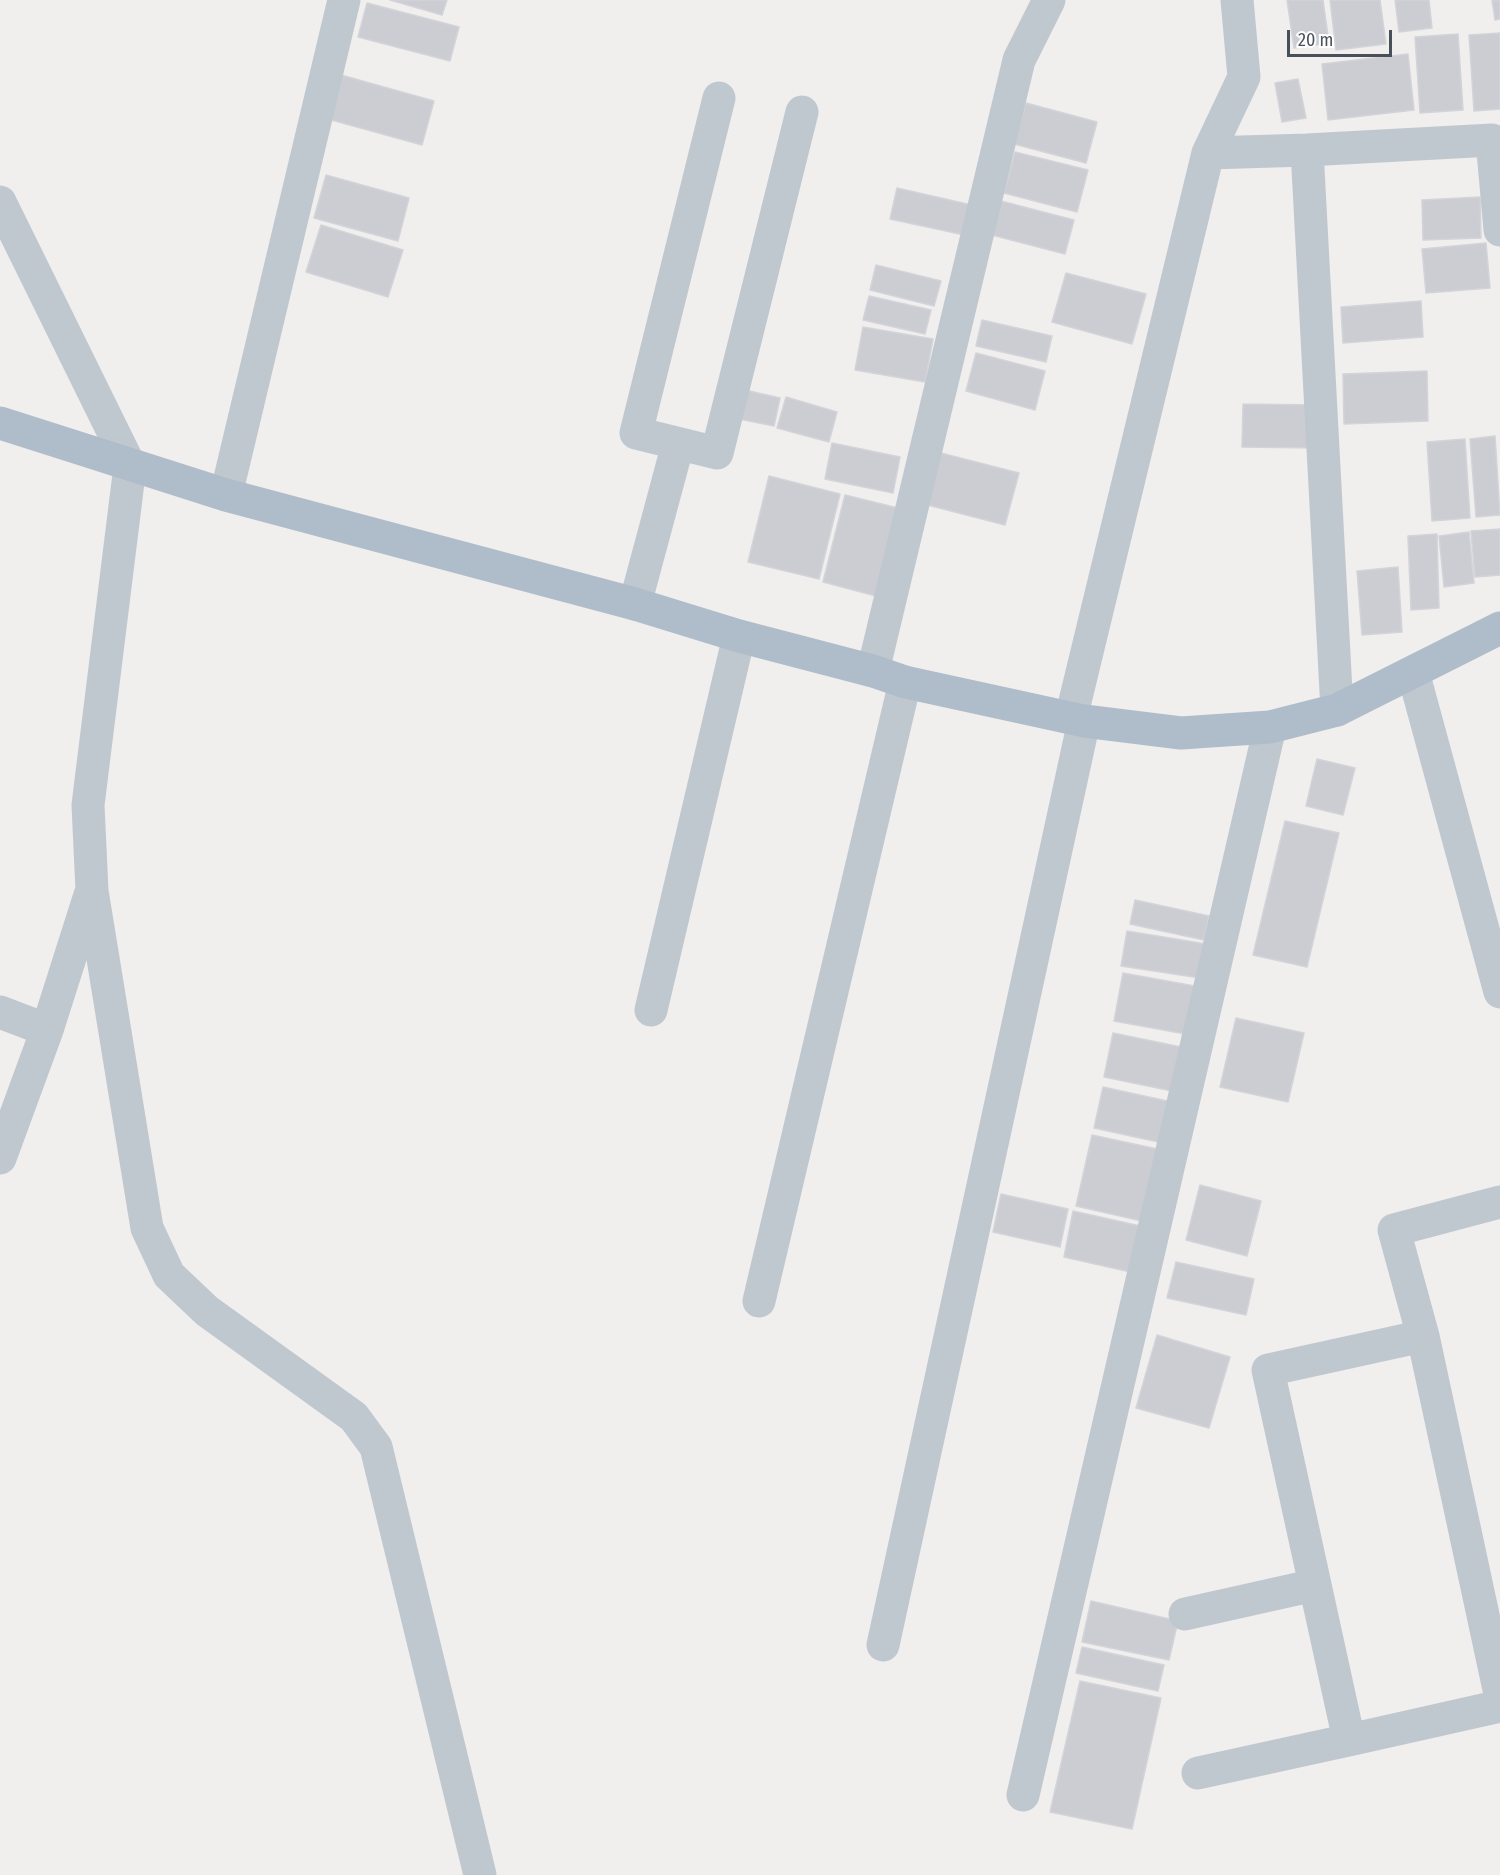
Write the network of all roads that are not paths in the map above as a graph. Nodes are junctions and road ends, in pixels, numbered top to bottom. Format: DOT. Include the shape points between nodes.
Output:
graph roads {
  1 [pos="344,0"];
  2 [pos="1049,0"];
  3 [pos="1237,0"];
  4 [pos="720,98"];
  5 [pos="802,112"];
  6 [pos="1496,140"];
  7 [pos="1307,150"];
  8 [pos="1208,153"];
  9 [pos="0,202"];
  10 [pos="1500,230"];
  11 [pos="0,423"];
  12 [pos="678,444"];
  13 [pos="129,466"];
  14 [pos="226,495"];
  15 [pos="635,604"];
  16 [pos="1500,628"];
  17 [pos="739,636"];
  18 [pos="873,671"];
  19 [pos="1413,672"];
  20 [pos="905,682"];
  21 [pos="1337,710"];
  22 [pos="1078,719"];
  23 [pos="1270,727"];
  24 [pos="92,891"];
  25 [pos="1500,992"];
  26 [pos="651,1010"];
  27 [pos="0,1012"];
  28 [pos="48,1030"];
  29 [pos="0,1158"];
  30 [pos="1500,1202"];
  31 [pos="759,1301"];
  32 [pos="1423,1335"];
  33 [pos="1315,1585"];
  34 [pos="1185,1614"];
  35 [pos="883,1645"];
  36 [pos="1500,1694"];
  37 [pos="1500,1706"];
  38 [pos="1349,1740"];
  39 [pos="1198,1773"];
  40 [pos="1023,1795"];
  41 [pos="480,1875"];
  1 -- 14 [label="street"];
  2 -- 18 [label="street" via="1019,60"];
  3 -- 8 [label="street" via="1244,77"];
  4 -- 12 [label="street" via="636,433"];
  5 -- 12 [label="street" via="717,453"];
  6 -- 7 [label="street"];
  6 -- 10 [label="street"];
  7 -- 8 [label="street"];
  7 -- 21 [label="street"];
  8 -- 22 [label="street"];
  9 -- 13 [label="street"];
  11 -- 13 [label="main road"];
  12 -- 15 [label="street"];
  13 -- 14 [label="main road"];
  13 -- 24 [label="street" via="88,805"];
  14 -- 15 [label="main road"];
  15 -- 17 [label="main road"];
  16 -- 19 [label="main road"];
  17 -- 18 [label="main road"];
  17 -- 26 [label="street"];
  18 -- 20 [label="main road"];
  19 -- 21 [label="main road"];
  19 -- 25 [label="street"];
  20 -- 22 [label="main road"];
  20 -- 31 [label="street"];
  21 -- 23 [label="main road"];
  22 -- 23 [label="main road" via="1181,733"];
  22 -- 35 [label="street"];
  23 -- 40 [label="street"];
  24 -- 28 [label="street"];
  24 -- 41 [label="street" via="147,1228 169,1275 207,1311 354,1418 376,1447"];
  27 -- 28 [label="street"];
  28 -- 29 [label="street"];
  30 -- 32 [label="street" via="1394,1230"];
  32 -- 33 [label="street" via="1268,1370"];
  32 -- 36 [label="street"];
  33 -- 34 [label="street"];
  33 -- 38 [label="street"];
  37 -- 38 [label="street"];
  38 -- 39 [label="street"];
}
